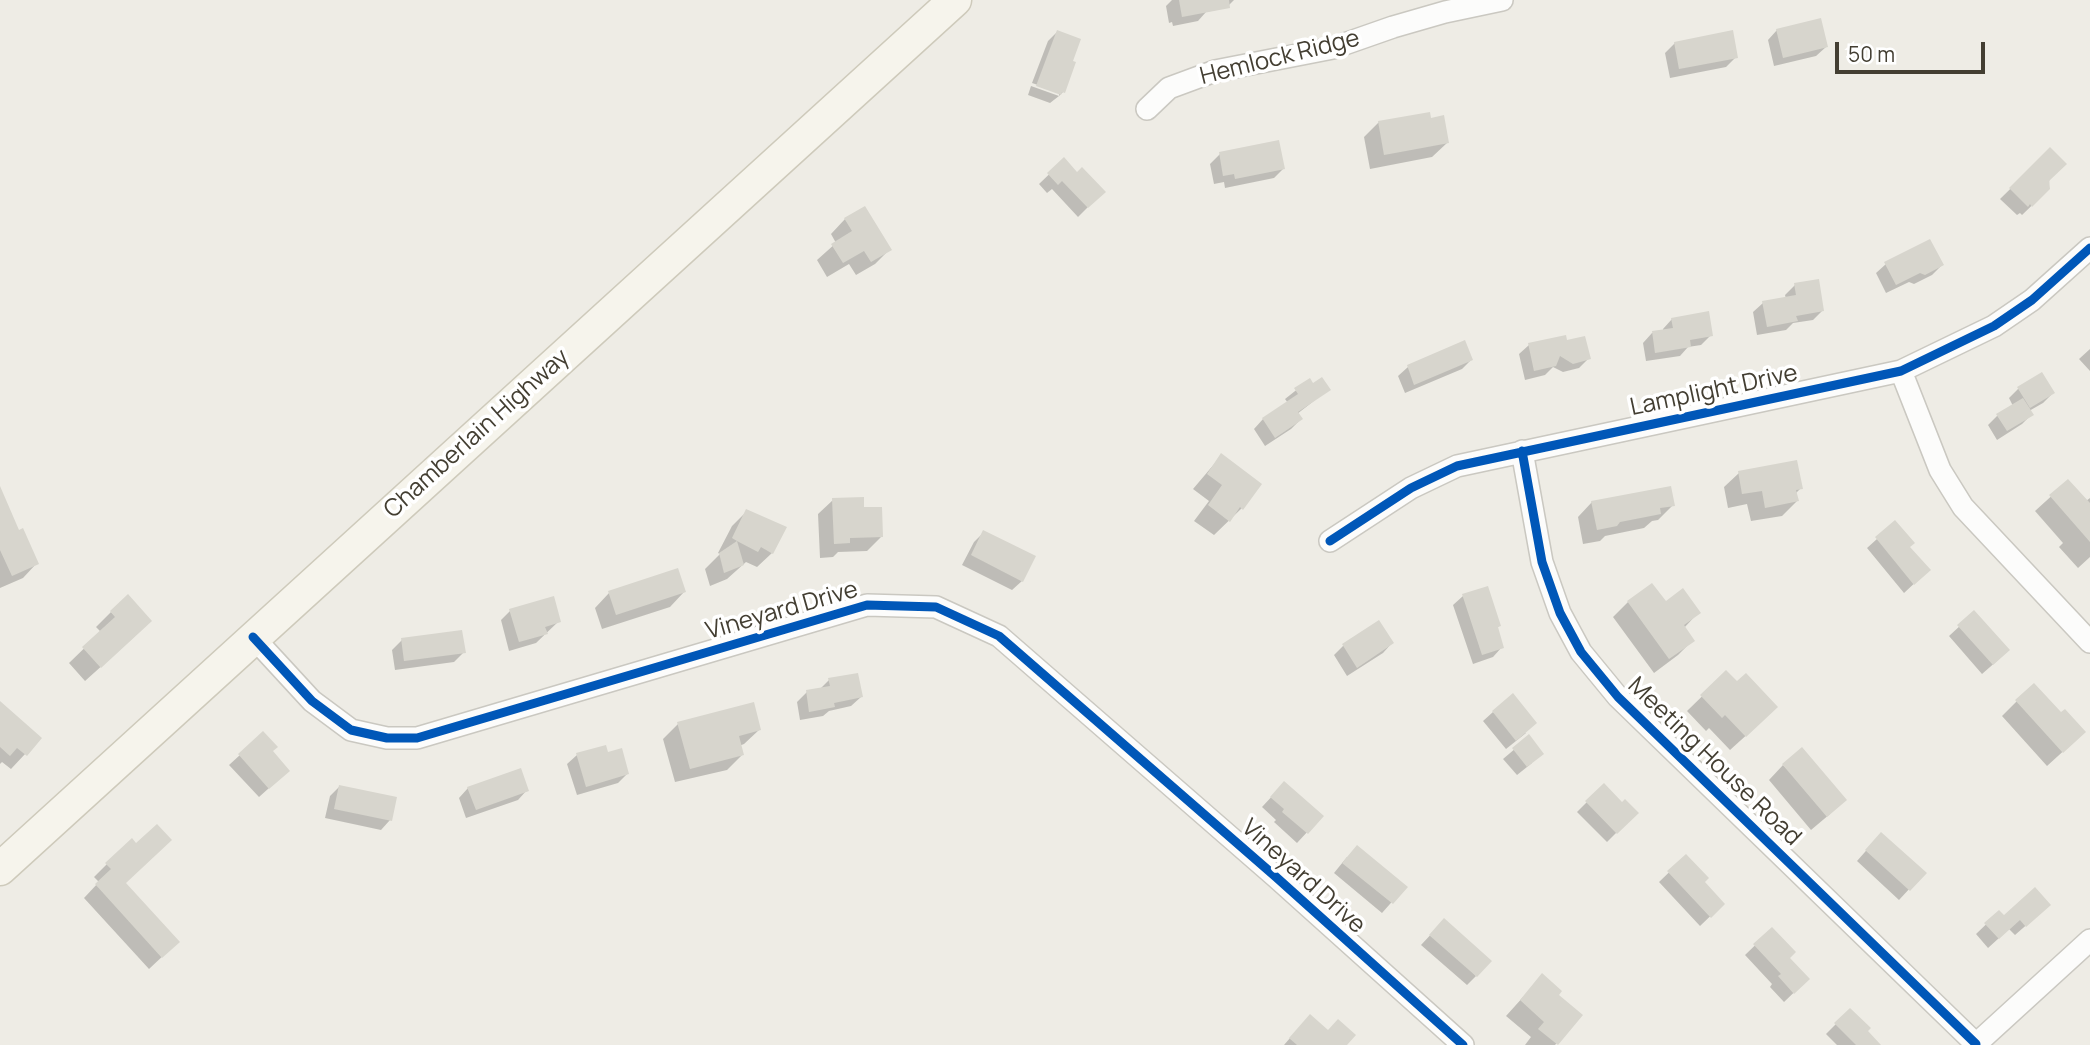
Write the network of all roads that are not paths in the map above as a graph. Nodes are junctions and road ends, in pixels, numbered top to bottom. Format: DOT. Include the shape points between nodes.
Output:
graph roads {
  1 [pos="955,0"];
  2 [pos="1502,0"];
  3 [pos="1147,109"];
  4 [pos="2090,248"];
  5 [pos="1901,371"];
  6 [pos="1522,451"];
  7 [pos="1329,541"];
  8 [pos="253,637"];
  9 [pos="2090,642"];
  10 [pos="5,856"];
  11 [pos="2090,940"];
  12 [pos="1463,1045"];
  13 [pos="1976,1045"];
  1 -- 8 [label="main road, Chamberlain Highway"];
  2 -- 3 [label="street, Hemlock Ridge" via="1419,19 1333,48 1214,71 1169,88"];
  4 -- 5 [label="street, Lamplight Drive" via="2032,300 1994,326"];
  5 -- 6 [label="street, Lamplight Drive"];
  5 -- 9 [label="street" via="1940,470 1963,507"];
  6 -- 7 [label="street, Lamplight Drive" via="1457,466 1411,488"];
  6 -- 13 [label="street, Meeting House Road" via="1542,562 1560,613 1581,652 1618,697"];
  8 -- 10 [label="main road, Chamberlain Highway"];
  8 -- 12 [label="street, Vineyard Drive" via="312,701 351,730 387,738 417,738 867,605 936,607 999,636"];
  11 -- 13 [label="street"];
}
